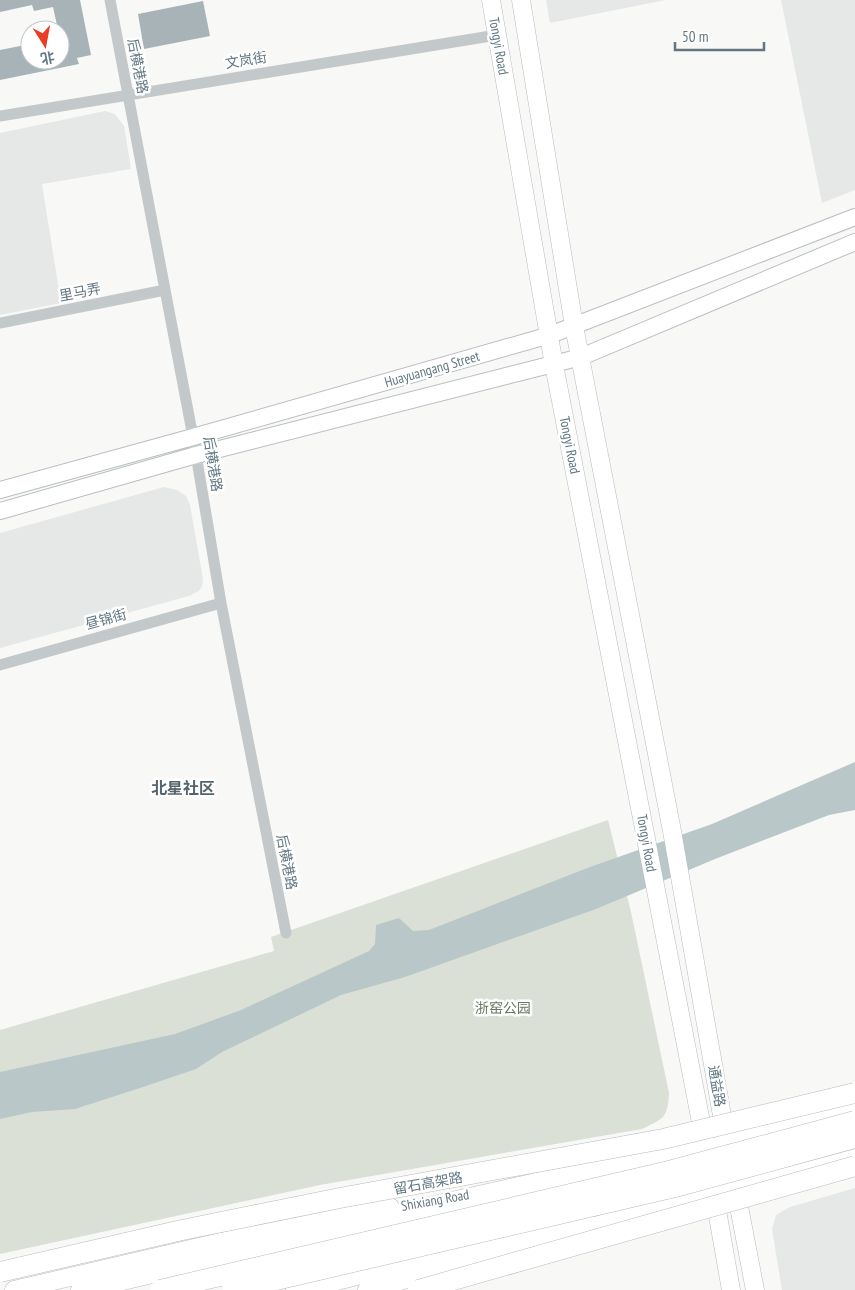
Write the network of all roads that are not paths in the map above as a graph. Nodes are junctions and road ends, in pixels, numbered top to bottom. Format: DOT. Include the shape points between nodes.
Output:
graph roads {
  1 [pos="110,0"];
  2 [pos="490,0"];
  3 [pos="521,0"];
  4 [pos="498,34"];
  5 [pos="128,94"];
  6 [pos="0,116"];
  7 [pos="855,217"];
  8 [pos="855,242"];
  9 [pos="165,290"];
  10 [pos="0,323"];
  11 [pos="574,326"];
  12 [pos="550,335"];
  13 [pos="581,357"];
  14 [pos="554,365"];
  15 [pos="193,438"];
  16 [pos="196,456"];
  17 [pos="0,490"];
  18 [pos="0,511"];
  19 [pos="221,603"];
  20 [pos="0,665"];
  21 [pos="681,882"];
  22 [pos="655,890"];
  23 [pos="286,933"];
  24 [pos="855,1093"];
  25 [pos="855,1107"];
  26 [pos="855,1121"];
  27 [pos="855,1138"];
  28 [pos="727,1144"];
  29 [pos="706,1148"];
  30 [pos="855,1153"];
  31 [pos="855,1166"];
  32 [pos="550,1180"];
  33 [pos="735,1187"];
  34 [pos="713,1193"];
  35 [pos="591,1227"];
  36 [pos="0,1272"];
  37 [pos="14,1290"];
  38 [pos="82,1290"];
  39 [pos="160,1290"];
  40 [pos="233,1290"];
  41 [pos="296,1290"];
  42 [pos="367,1290"];
  43 [pos="418,1290"];
  44 [pos="731,1290"];
  45 [pos="755,1290"];
  1 -- 5 [label="street, 后横港路"];
  2 -- 4 [label="main road, Tongyi Road"];
  3 -- 11 [label="main road, Tongyi Road"];
  4 -- 5 [label="street, 文岚街"];
  4 -- 12 [label="main road, Tongyi Road"];
  5 -- 6 [label="street, 文岚街"];
  5 -- 9 [label="street, 后横港路"];
  7 -- 11 [label="street, Huayuangang Street"];
  8 -- 13 [label="street, Huayuangang Street"];
  9 -- 10 [label="street, 里马弄"];
  9 -- 15 [label="street, 后横港路"];
  11 -- 12 [label="street, Huayuangang Street"];
  11 -- 13 [label="main road, Tongyi Road"];
  12 -- 14 [label="main road, Tongyi Road"];
  12 -- 15 [label="street, Huayuangang Street"];
  13 -- 14 [label="street, Huayuangang Street"];
  13 -- 21 [label="main road, Tongyi Road"];
  14 -- 16 [label="street, Huayuangang Street"];
  14 -- 22 [label="main road, Tongyi Road"];
  15 -- 16 [label="street, 后横港路"];
  15 -- 17 [label="street, Huayuangang Street"];
  16 -- 18 [label="street, Huayuangang Street"];
  16 -- 19 [label="street, 后横港路"];
  19 -- 20 [label="street, 昼锦街"];
  19 -- 23 [label="street, 后横港路"];
  21 -- 28 [label="main road, 通益路"];
  22 -- 29 [label="main road, 通益路"];
  24 -- 36 [label="highway, 留石高架路, bridge" via="663,1139 340,1198"];
  25 -- 28 [label="main road, Shixiang Road"];
  26 -- 39 [label="highway, bridge" via="668,1171"];
  27 -- 40 [label="highway, bridge" via="675,1187"];
  28 -- 29 [label="main road, Shixiang Road"];
  28 -- 33 [label="main road, 通益路"];
  29 -- 32 [label="main road, Shixiang Road"];
  29 -- 34 [label="main road, 通益路"];
  30 -- 33 [label="main road"];
  31 -- 43 [label="highway, bridge"];
  32 -- 37 [label="main road, Shixiang Road" via="324,1218"];
  32 -- 38 [label="highway"];
  33 -- 34 [label="main road"];
  33 -- 45 [label="main road, 通益路"];
  34 -- 35 [label="main road"];
  34 -- 44 [label="main road, 通益路"];
  35 -- 41 [label="highway" via="438,1255"];
  35 -- 42 [label="main road"];
}
